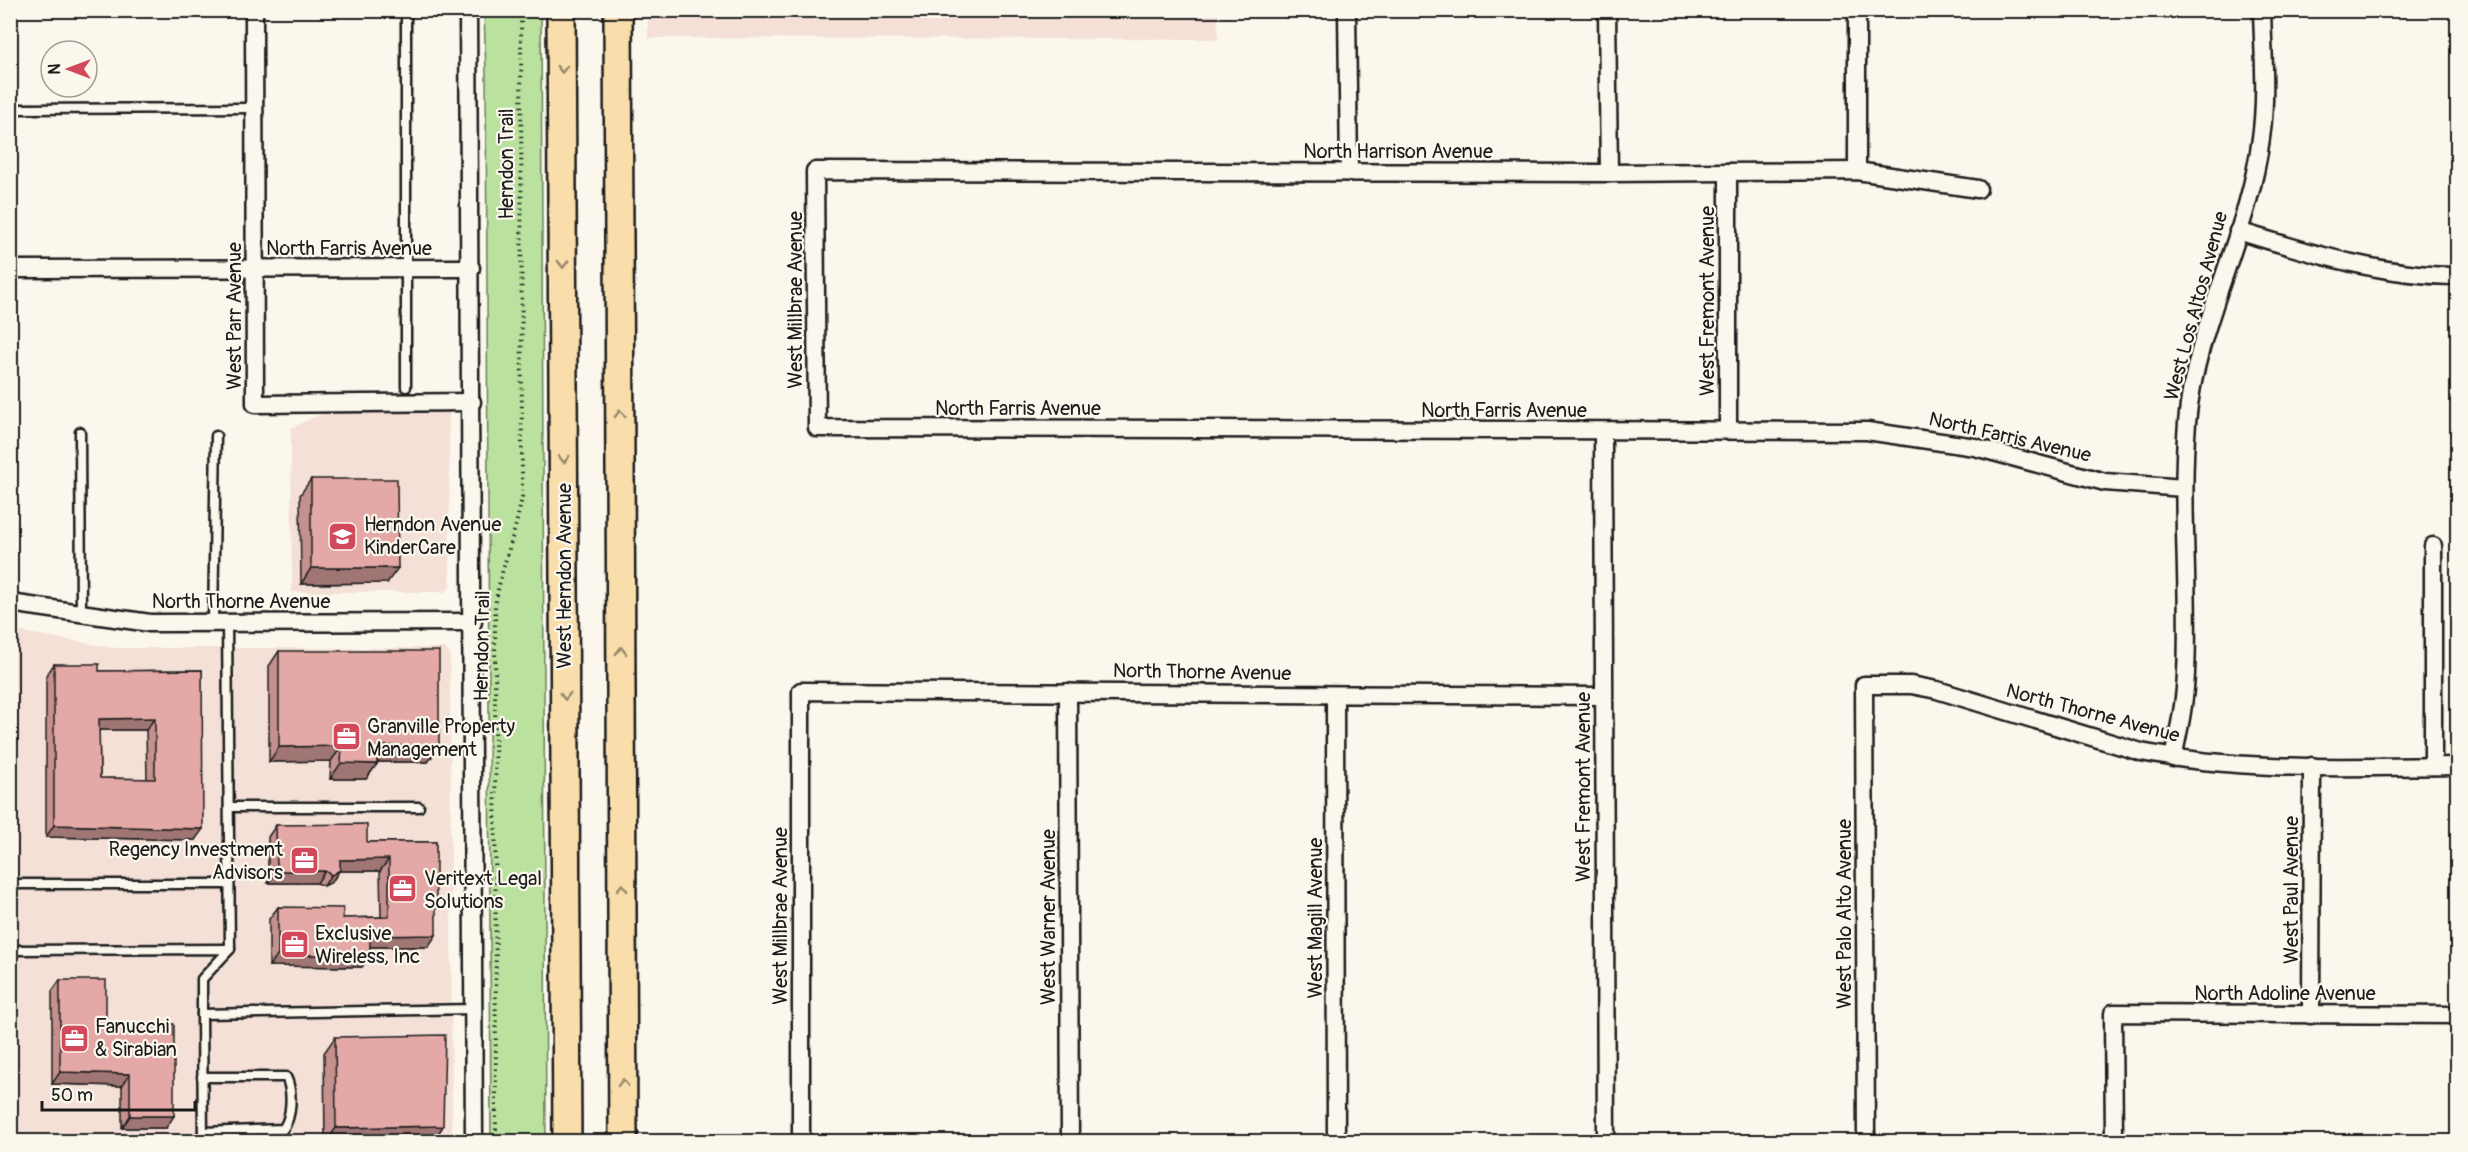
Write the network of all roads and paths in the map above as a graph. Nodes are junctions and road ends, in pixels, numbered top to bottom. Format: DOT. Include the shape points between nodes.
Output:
graph roads {
  1 [pos="254,10"];
  2 [pos="406,10"];
  3 [pos="468,10"];
  4 [pos="521,10"];
  5 [pos="561,10"];
  6 [pos="618,10"];
  7 [pos="1347,10"];
  8 [pos="1607,10"];
  9 [pos="1857,10"];
  10 [pos="2262,10"];
  11 [pos="255,108"];
  12 [pos="10,109"];
  13 [pos="816,171"];
  14 [pos="1857,171"];
  15 [pos="1349,172"];
  16 [pos="1728,172"];
  17 [pos="1609,173"];
  18 [pos="1978,189"];
  19 [pos="2238,231"];
  20 [pos="471,268"];
  21 [pos="10,269"];
  22 [pos="254,269"];
  23 [pos="406,269"];
  24 [pos="2457,276"];
  25 [pos="406,387"];
  26 [pos="472,402"];
  27 [pos="817,428"];
  28 [pos="1728,429"];
  29 [pos="1603,431"];
  30 [pos="80,432"];
  31 [pos="216,436"];
  32 [pos="2184,488"];
  33 [pos="2433,546"];
  34 [pos="10,603"];
  35 [pos="81,614"];
  36 [pos="473,621"];
  37 [pos="220,623"];
  38 [pos="1864,685"];
  39 [pos="801,691"];
  40 [pos="1068,692"];
  41 [pos="1335,695"];
  42 [pos="1603,696"];
  43 [pos="2173,758"];
  44 [pos="2312,766"];
  45 [pos="2433,766"];
  46 [pos="2457,766"];
  47 [pos="229,807"];
  48 [pos="419,807"];
  49 [pos="10,884"];
  50 [pos="229,884"];
  51 [pos="230,949"];
  52 [pos="10,950"];
  53 [pos="473,1009"];
  54 [pos="202,1014"];
  55 [pos="2311,1015"];
  56 [pos="2457,1015"];
  57 [pos="202,1077"];
  58 [pos="203,1132"];
  59 [pos="203,1142"];
  60 [pos="474,1142"];
  61 [pos="496,1142"];
  62 [pos="567,1142"];
  63 [pos="623,1142"];
  64 [pos="801,1142"];
  65 [pos="1070,1142"];
  66 [pos="1336,1142"];
  67 [pos="1606,1142"];
  68 [pos="1866,1142"];
  69 [pos="2114,1142"];
  1 -- 11 [label="street, West Parr Avenue"];
  2 -- 23 [label="lane"];
  3 -- 20 [label="street"];
  4 -- 61 [label="path, Herndon Trail" via="522,497 516,533 500,571 495,606"];
  5 -- 62 [label="main road, West Herndon Avenue, one-way"];
  63 -- 6 [label="main road, one-way"];
  7 -- 15 [label="street"];
  8 -- 17 [label="street"];
  9 -- 14 [label="street"];
  10 -- 19 [label="street, West Los Altos Avenue" via="2261,138"];
  11 -- 12 [label="lane"];
  11 -- 22 [label="street, West Parr Avenue"];
  13 -- 15 [label="street, North Harrison Avenue"];
  13 -- 27 [label="street, West Millbrae Avenue"];
  14 -- 16 [label="street, North Harrison Avenue"];
  14 -- 18 [label="street, North Harrison Avenue"];
  15 -- 17 [label="street, North Harrison Avenue"];
  16 -- 17 [label="street, North Harrison Avenue"];
  16 -- 28 [label="street, West Fremont Avenue"];
  19 -- 24 [label="street" via="2338,262"];
  19 -- 32 [label="street, West Los Altos Avenue" via="2191,390"];
  20 -- 23 [label="street, North Farris Avenue"];
  20 -- 26 [label="street"];
  21 -- 22 [label="street, North Farris Avenue"];
  22 -- 23 [label="street, North Farris Avenue"];
  22 -- 26 [label="street, West Parr Avenue" via="255,404"];
  23 -- 25 [label="lane"];
  26 -- 36 [label="street"];
  27 -- 29 [label="street, North Farris Avenue"];
  28 -- 29 [label="street, North Farris Avenue"];
  28 -- 32 [label="street, North Farris Avenue" via="1867,431 1918,437 1975,447 2105,482"];
  29 -- 42 [label="street, West Fremont Avenue"];
  30 -- 35 [label="lane"];
  31 -- 37 [label="lane"];
  32 -- 43 [label="street, West Los Altos Avenue" via="2186,673"];
  33 -- 45 [label="street"];
  34 -- 35 [label="street, North Thorne Avenue"];
  35 -- 37 [label="street, North Thorne Avenue" via="150,623"];
  36 -- 37 [label="street, North Thorne Avenue"];
  36 -- 53 [label="street"];
  37 -- 47 [label="lane"];
  38 -- 43 [label="street, North Thorne Avenue" via="1911,685 1937,690 2141,752"];
  38 -- 68 [label="street, West Palo Alto Avenue"];
  39 -- 40 [label="street, North Thorne Avenue"];
  39 -- 64 [label="street, West Millbrae Avenue"];
  40 -- 41 [label="street, North Thorne Avenue"];
  40 -- 65 [label="street, West Warner Avenue"];
  41 -- 42 [label="street, North Thorne Avenue"];
  41 -- 66 [label="street, West Magill Avenue"];
  42 -- 67 [label="street, West Fremont Avenue"];
  43 -- 44 [label="street, North Thorne Avenue" via="2221,764"];
  44 -- 45 [label="street, North Thorne Avenue"];
  44 -- 55 [label="street, West Paul Avenue"];
  45 -- 46 [label="street, North Thorne Avenue"];
  47 -- 48 [label="lane"];
  47 -- 50 [label="lane"];
  49 -- 50 [label="lane"];
  50 -- 51 [label="lane"];
  51 -- 52 [label="lane"];
  51 -- 54 [label="lane" via="202,980"];
  53 -- 54 [label="lane"];
  53 -- 60 [label="street"];
  54 -- 57 [label="lane"];
  55 -- 56 [label="street, North Adoline Avenue"];
  55 -- 69 [label="street, North Adoline Avenue" via="2113,1013"];
  57 -- 58 [label="lane"];
  57 -- 58 [label="lane" via="286,1077 290,1085 289,1122 283,1129"];
  58 -- 59 [label="lane"];
}
